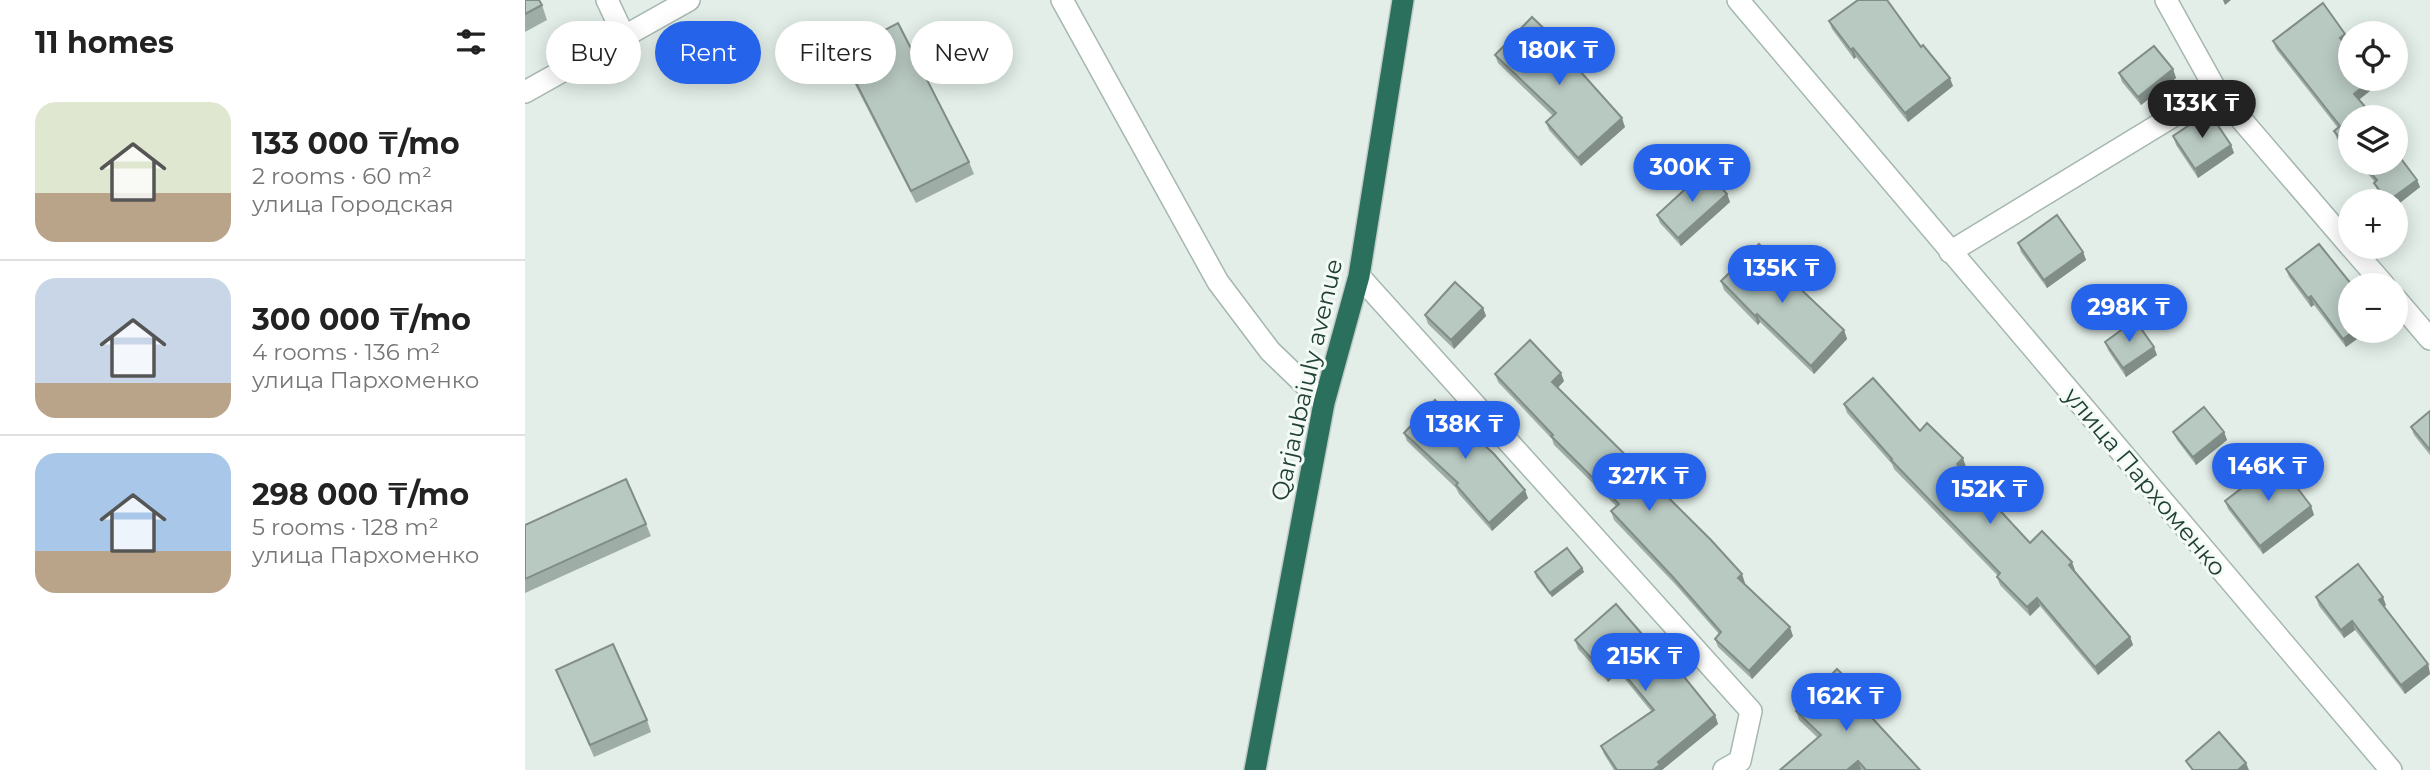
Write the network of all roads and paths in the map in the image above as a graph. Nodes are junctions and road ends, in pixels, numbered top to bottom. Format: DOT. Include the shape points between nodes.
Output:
graph roads {
  1 [pos="607,0"];
  2 [pos="689,0"];
  3 [pos="1062,0"];
  4 [pos="1403,0"];
  5 [pos="1738,0"];
  6 [pos="2166,0"];
  7 [pos="617,21"];
  8 [pos="641,27"];
  9 [pos="546,80"];
  10 [pos="2216,90"];
  11 [pos="525,92"];
  12 [pos="2338,233"];
  13 [pos="1950,253"];
  14 [pos="2360,259"];
  15 [pos="2373,273"];
  16 [pos="1359,276"];
  17 [pos="2408,313"];
  18 [pos="2430,339"];
  19 [pos="1324,404"];
  20 [pos="2386,768"];
  21 [pos="1255,770"];
  22 [pos="1724,770"];
  1 -- 7 [label="street"];
  2 -- 8 [label="street"];
  3 -- 19 [label="street" via="1218,282 1270,351"];
  4 -- 16 [label="highway, Qarjaubaiuly avenue"];
  5 -- 13 [label="street, улица Пархоменко"];
  6 -- 10 [label="street"];
  9 -- 11 [label="street"];
  10 -- 12 [label="street"];
  10 -- 13 [label="street"];
  13 -- 20 [label="street, улица Пархоменко"];
  14 -- 15 [label="street"];
  16 -- 19 [label="highway, Qarjaubaiuly avenue"];
  16 -- 22 [label="street" via="1751,711 1740,761"];
  17 -- 18 [label="street"];
  19 -- 21 [label="highway, Qarjaubaiuly avenue"];
}
